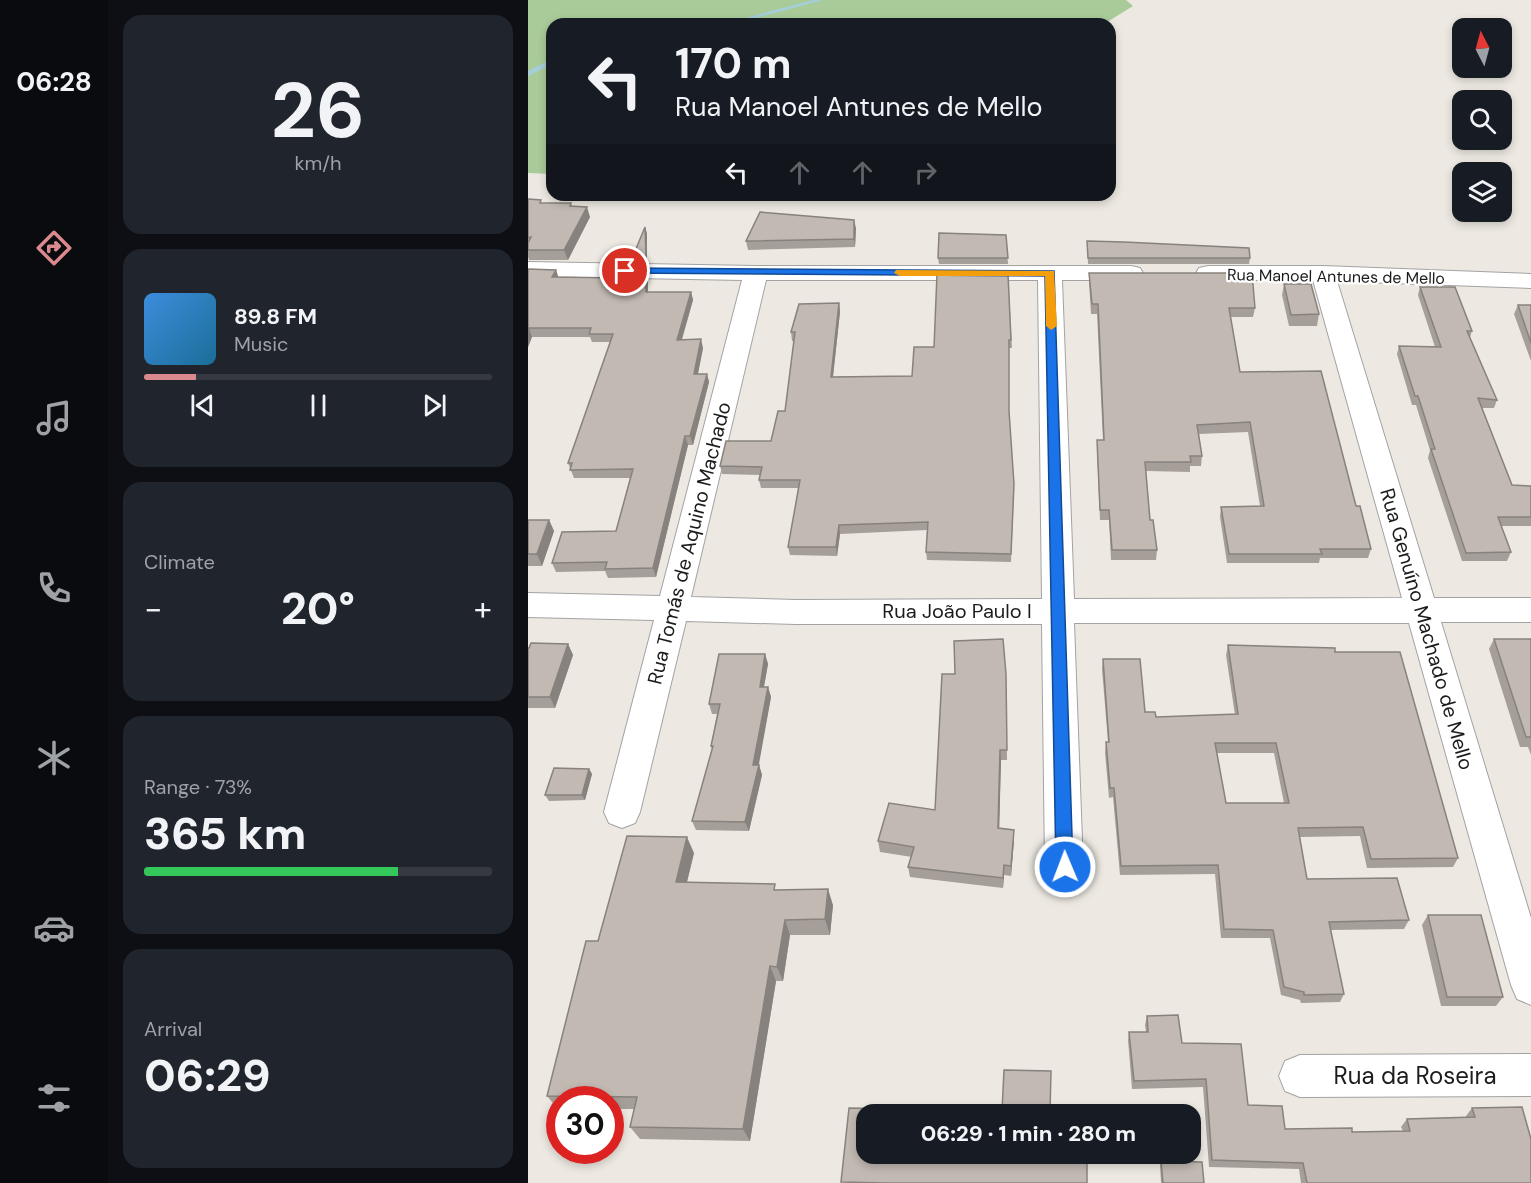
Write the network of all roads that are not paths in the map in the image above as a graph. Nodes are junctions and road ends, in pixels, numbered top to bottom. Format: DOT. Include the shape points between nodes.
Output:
graph roads {
  1 [pos="528,269"];
  2 [pos="756,273"];
  3 [pos="1050,273"];
  4 [pos="1323,273"];
  5 [pos="1531,281"];
  6 [pos="528,604"];
  7 [pos="672,610"];
  8 [pos="1422,610"];
  9 [pos="1531,610"];
  10 [pos="1058,611"];
  11 [pos="622,812"];
  12 [pos="1065,867"];
  13 [pos="1531,985"];
  14 [pos="1531,1075"];
  15 [pos="1300,1076"];
  1 -- 2 [label="street, Rua Manoel Antunes de Mello"];
  2 -- 3 [label="street, Rua Manoel Antunes de Mello"];
  2 -- 7 [label="street, Rua Tomás de Aquino Machado"];
  3 -- 4 [label="street, Rua Manoel Antunes de Mello"];
  3 -- 10 [label="street"];
  4 -- 5 [label="street, Rua Manoel Antunes de Mello"];
  4 -- 8 [label="street, Rua Genuíno Machado de Mello"];
  6 -- 7 [label="street, Rua João Paulo I"];
  7 -- 10 [label="street, Rua João Paulo I"];
  7 -- 11 [label="street, Rua Tomás de Aquino Machado"];
  8 -- 9 [label="street, Rua João Paulo I"];
  8 -- 10 [label="street, Rua João Paulo I"];
  8 -- 13 [label="street, Rua Genuíno Machado de Mello"];
  10 -- 12 [label="street"];
  14 -- 15 [label="street, Rua da Roseira"];
}
